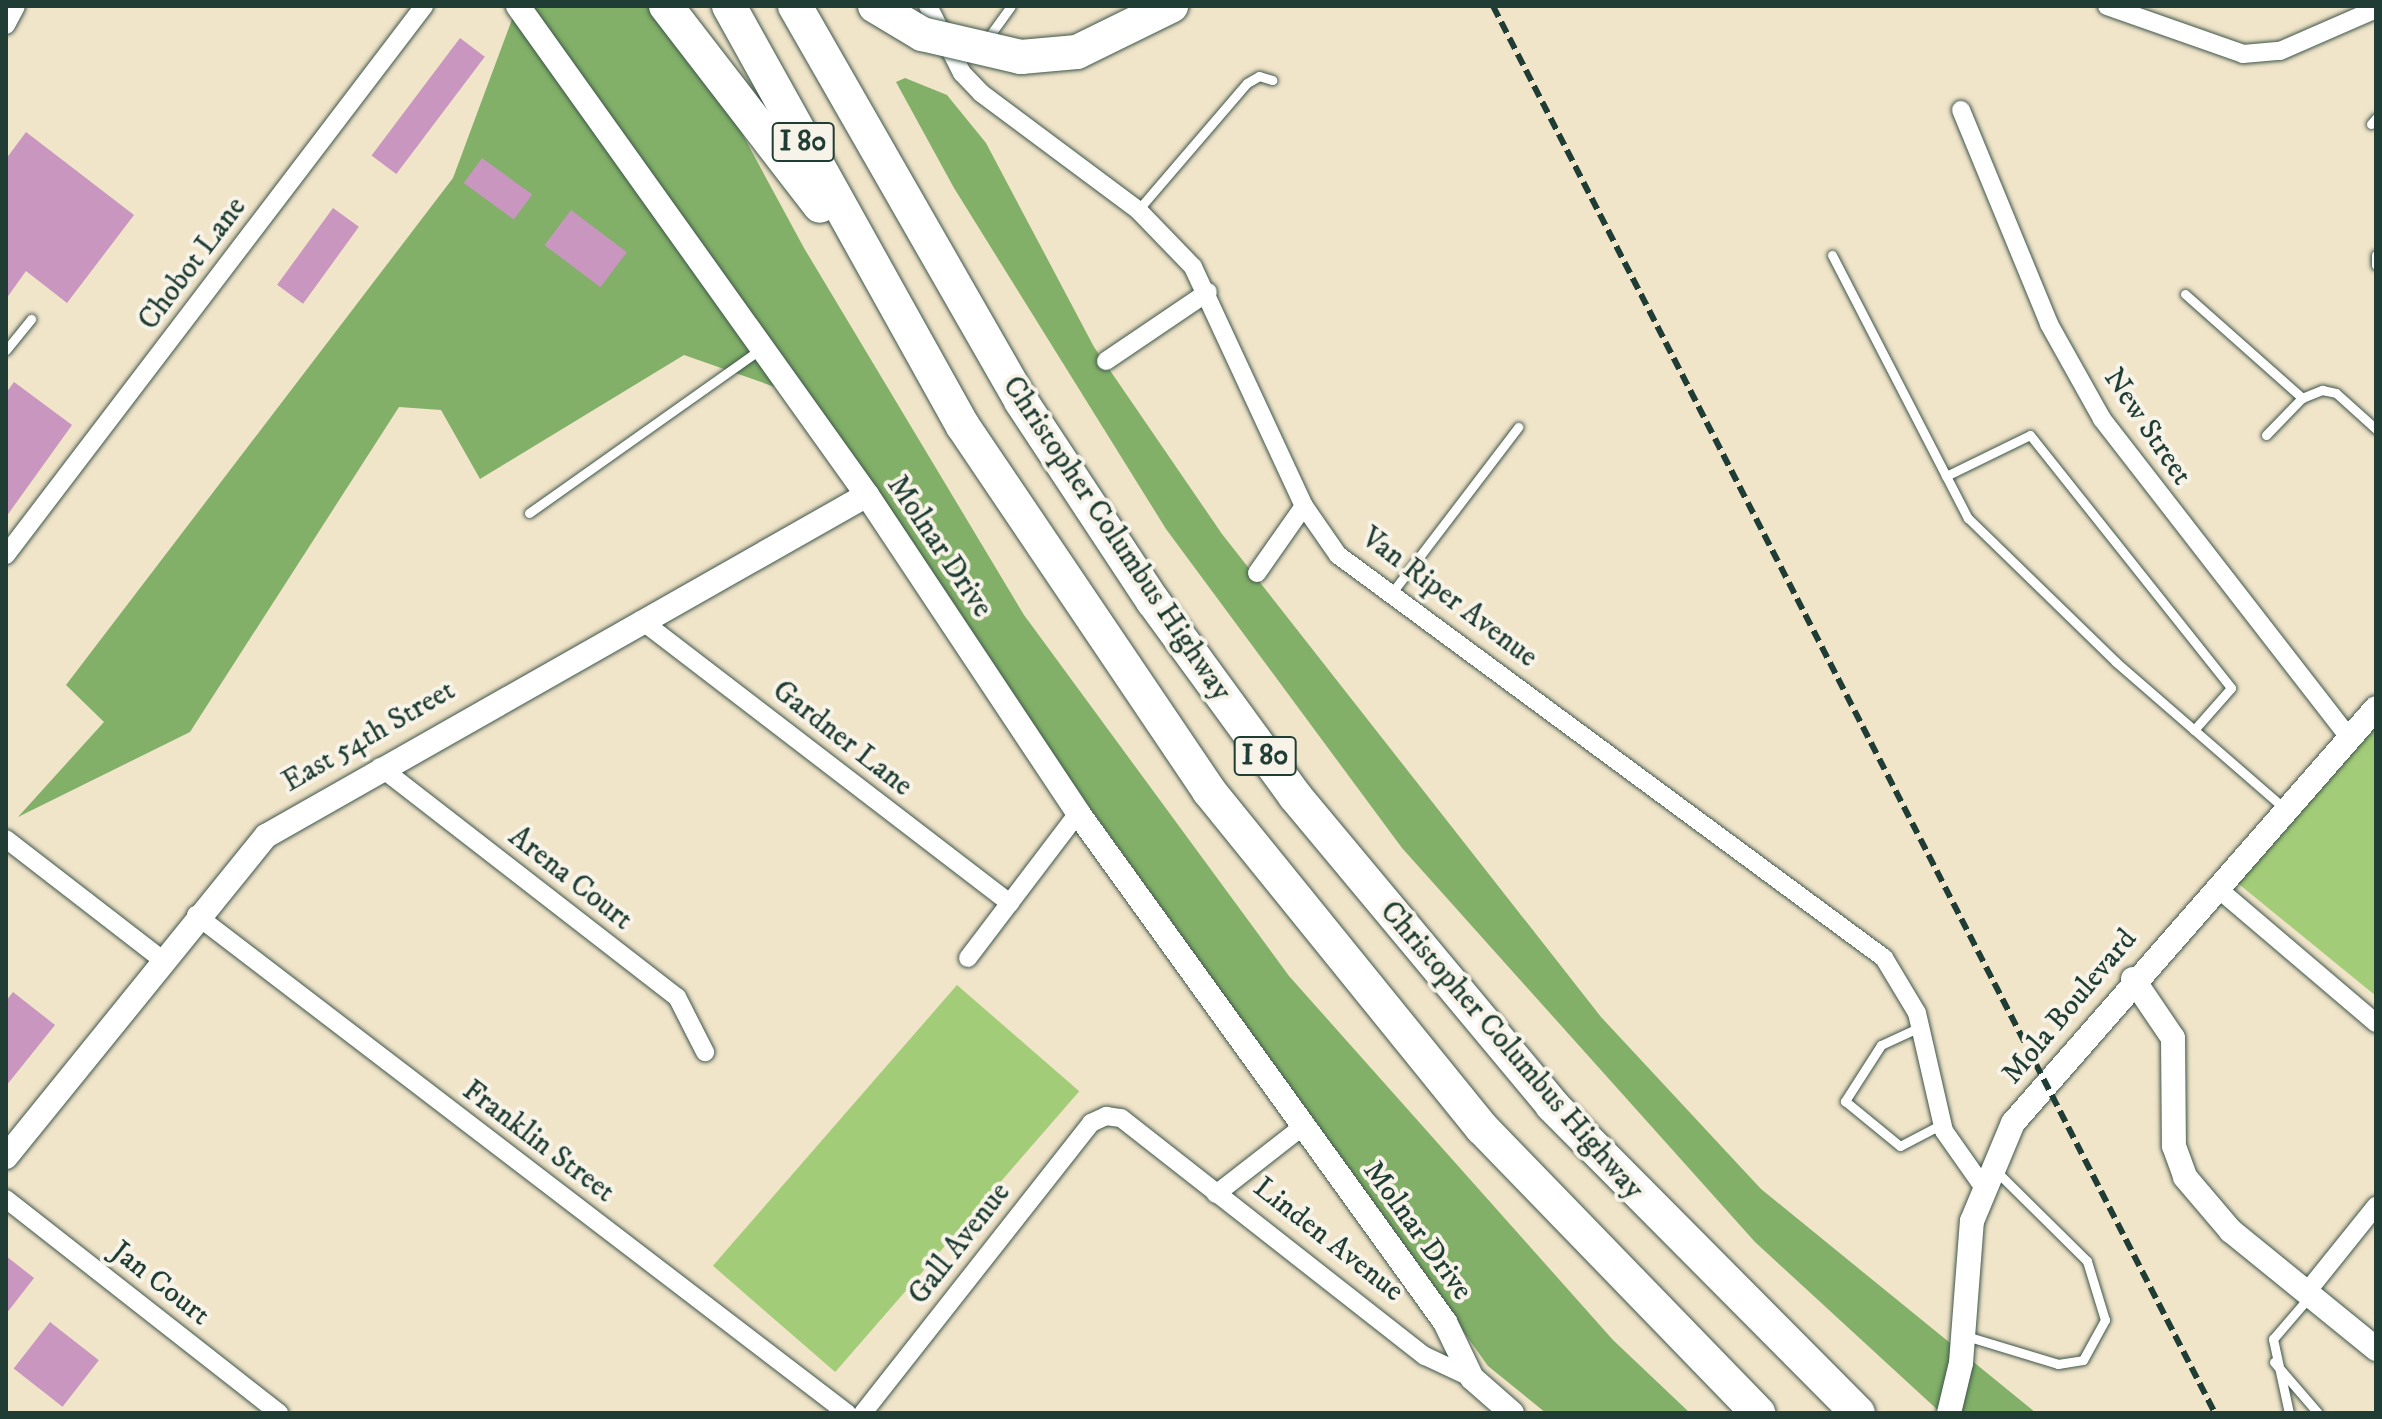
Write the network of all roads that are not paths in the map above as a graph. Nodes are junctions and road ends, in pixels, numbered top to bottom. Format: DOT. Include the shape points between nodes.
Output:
graph roads {
  1 [pos="16,6"];
  2 [pos="424,6"];
  3 [pos="518,6"];
  4 [pos="666,6"];
  5 [pos="729,6"];
  6 [pos="795,6"];
  7 [pos="875,6"];
  8 [pos="928,6"];
  9 [pos="1011,6"];
  10 [pos="1171,6"];
  11 [pos="2107,6"];
  12 [pos="2376,9"];
  13 [pos="6,25"];
  14 [pos="962,73"];
  15 [pos="1272,80"];
  16 [pos="1961,110"];
  17 [pos="1138,210"];
  18 [pos="1832,255"];
  19 [pos="878,278"];
  20 [pos="1208,292"];
  21 [pos="2185,294"];
  22 [pos="31,319"];
  23 [pos="762,348"];
  24 [pos="6,350"];
  25 [pos="1106,361"];
  26 [pos="2302,398"];
  27 [pos="1518,427"];
  28 [pos="2376,429"];
  29 [pos="2266,435"];
  30 [pos="1946,476"];
  31 [pos="867,495"];
  32 [pos="1304,506"];
  33 [pos="529,513"];
  34 [pos="6,555"];
  35 [pos="1257,573"];
  36 [pos="1388,597"];
  37 [pos="641,620"];
  38 [pos="2376,708"];
  39 [pos="2194,730"];
  40 [pos="2349,738"];
  41 [pos="380,767"];
  42 [pos="2285,809"];
  43 [pos="1078,813"];
  44 [pos="6,839"];
  45 [pos="2216,887"];
  46 [pos="1010,903"];
  47 [pos="196,915"];
  48 [pos="968,958"];
  49 [pos="161,959"];
  50 [pos="2133,979"];
  51 [pos="2376,1023"];
  52 [pos="1920,1027"];
  53 [pos="705,1052"];
  54 [pos="1106,1116"];
  55 [pos="1942,1124"];
  56 [pos="1302,1127"];
  57 [pos="6,1157"];
  58 [pos="1986,1175"];
  59 [pos="1216,1194"];
  60 [pos="6,1199"];
  61 [pos="2376,1206"];
  62 [pos="2308,1294"];
  63 [pos="1963,1335"];
  64 [pos="2376,1349"];
  65 [pos="2272,1359"];
  66 [pos="1472,1378"];
  67 [pos="279,1413"];
  68 [pos="847,1413"];
  69 [pos="863,1413"];
  70 [pos="1512,1413"];
  71 [pos="1758,1413"];
  72 [pos="1858,1413"];
  73 [pos="1949,1413"];
  74 [pos="2289,1413"];
  75 [pos="2318,1413"];
  1 -- 13 [label="street"];
  2 -- 34 [label="street, Chobot Lane"];
  3 -- 23 [label="street, Molnar Drive"];
  4 -- 19 [label="highway"];
  5 -- 19 [label="highway, Christopher Columbus Highway / I 80"];
  6 -- 72 [label="highway, Christopher Columbus Highway / I 80" via="1021,401 1153,601 1295,796 1552,1105"];
  7 -- 10 [label="highway, bridge" via="922,34 1021,57 1077,52"];
  8 -- 14 [label="street, Van Riper Avenue"];
  9 -- 14 [label="lane"];
  11 -- 12 [label="street" via="2243,54 2280,51"];
  14 -- 17 [label="street, Van Riper Avenue" via="1007,118"];
  15 -- 17 [label="lane" via="1259,76 1247,83"];
  16 -- 40 [label="street, New Street" via="2049,324 2102,419"];
  17 -- 20 [label="street, Van Riper Avenue" via="1172,240"];
  18 -- 30 [label="lane"];
  19 -- 71 [label="highway, Christopher Columbus Highway / I 80" via="1057,574 1260,860 1482,1128"];
  20 -- 25 [label="street"];
  20 -- 32 [label="street, Van Riper Avenue"];
  21 -- 26 [label="lane"];
  22 -- 24 [label="lane"];
  23 -- 31 [label="street, Molnar Drive"];
  23 -- 33 [label="lane"];
  26 -- 28 [label="lane" via="2336,393"];
  26 -- 29 [label="lane"];
  27 -- 36 [label="lane"];
  30 -- 39 [label="lane" via="1968,518"];
  30 -- 39 [label="lane" via="2030,435 2231,688"];
  31 -- 37 [label="street, East 54th Street"];
  31 -- 43 [label="street, Molnar Drive"];
  32 -- 35 [label="street"];
  32 -- 36 [label="street, Van Riper Avenue" via="1338,555"];
  36 -- 52 [label="street, Van Riper Avenue" via="1842,923 1903,982"];
  37 -- 41 [label="street, East 54th Street"];
  37 -- 46 [label="street, Gardner Lane"];
  38 -- 40 [label="street, Mola Boulevard"];
  39 -- 42 [label="lane"];
  40 -- 42 [label="street, Mola Boulevard"];
  41 -- 47 [label="street, East 54th Street" via="266,836"];
  41 -- 53 [label="street, Arena Court" via="677,997"];
  42 -- 45 [label="street, Mola Boulevard"];
  43 -- 46 [label="street"];
  43 -- 56 [label="street, Molnar Drive"];
  44 -- 49 [label="street"];
  45 -- 50 [label="street, Mola Boulevard"];
  45 -- 51 [label="street"];
  46 -- 48 [label="street"];
  47 -- 49 [label="street, East 54th Street"];
  47 -- 68 [label="street, Franklin Street"];
  49 -- 57 [label="street, East 54th Street"];
  50 -- 58 [label="street, Mola Boulevard" via="2013,1123"];
  50 -- 62 [label="street" via="2173,1038 2174,1146 2185,1177 2231,1231"];
  52 -- 55 [label="street, Van Riper Avenue"];
  52 -- 55 [label="lane" via="1881,1045 1845,1101 1900,1146"];
  54 -- 59 [label="street, Linden Avenue" via="1121,1118"];
  54 -- 69 [label="street, Gall Avenue" via="1091,1123"];
  55 -- 58 [label="street, Van Riper Avenue"];
  56 -- 59 [label="street"];
  56 -- 66 [label="street, Molnar Drive" via="1445,1322"];
  58 -- 63 [label="street, Mola Boulevard"];
  58 -- 63 [label="lane" via="2087,1261 2105,1320 2083,1360 2058,1364"];
  59 -- 66 [label="street, Linden Avenue" via="1425,1356"];
  60 -- 67 [label="street, Jan Court"];
  61 -- 62 [label="street"];
  62 -- 64 [label="street"];
  62 -- 65 [label="lane" via="2273,1339"];
  63 -- 73 [label="street, Mola Boulevard"];
  65 -- 74 [label="lane"];
  65 -- 75 [label="lane"];
  66 -- 70 [label="street, Linden Avenue"];
}
